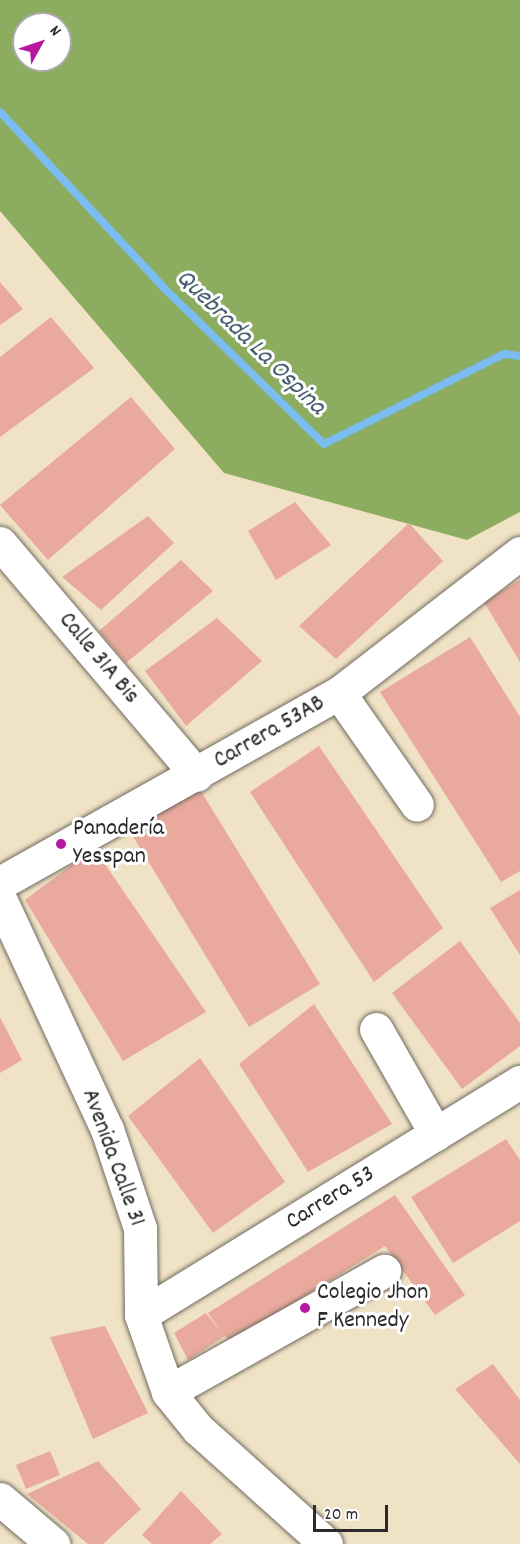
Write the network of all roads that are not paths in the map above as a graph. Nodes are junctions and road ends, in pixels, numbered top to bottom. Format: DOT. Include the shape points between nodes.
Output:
graph roads {
  1 [pos="0,543"];
  2 [pos="520,553"];
  3 [pos="339,693"];
  4 [pos="197,776"];
  5 [pos="417,805"];
  6 [pos="0,883"];
  7 [pos="0,899"];
  8 [pos="376,1029"];
  9 [pos="520,1082"];
  10 [pos="436,1134"];
  11 [pos="384,1271"];
  12 [pos="141,1316"];
  13 [pos="168,1392"];
  14 [pos="0,1499"];
  15 [pos="52,1544"];
  16 [pos="326,1544"];
  1 -- 4 [label="street, Calle 31A Bis"];
  2 -- 3 [label="street, Carrera 53AB"];
  3 -- 4 [label="street, Carrera 53AB"];
  3 -- 5 [label="street"];
  4 -- 6 [label="street, Carrera 53AB"];
  7 -- 12 [label="street, Avenida Calle 31" via="107,1129 140,1228"];
  8 -- 10 [label="street"];
  9 -- 10 [label="street, Carrera 53"];
  10 -- 12 [label="street, Carrera 53"];
  11 -- 13 [label="street"];
  12 -- 13 [label="street, Avenida Calle 31"];
  13 -- 16 [label="street, Avenida Calle 31" via="198,1429"];
  14 -- 15 [label="street"];
}
